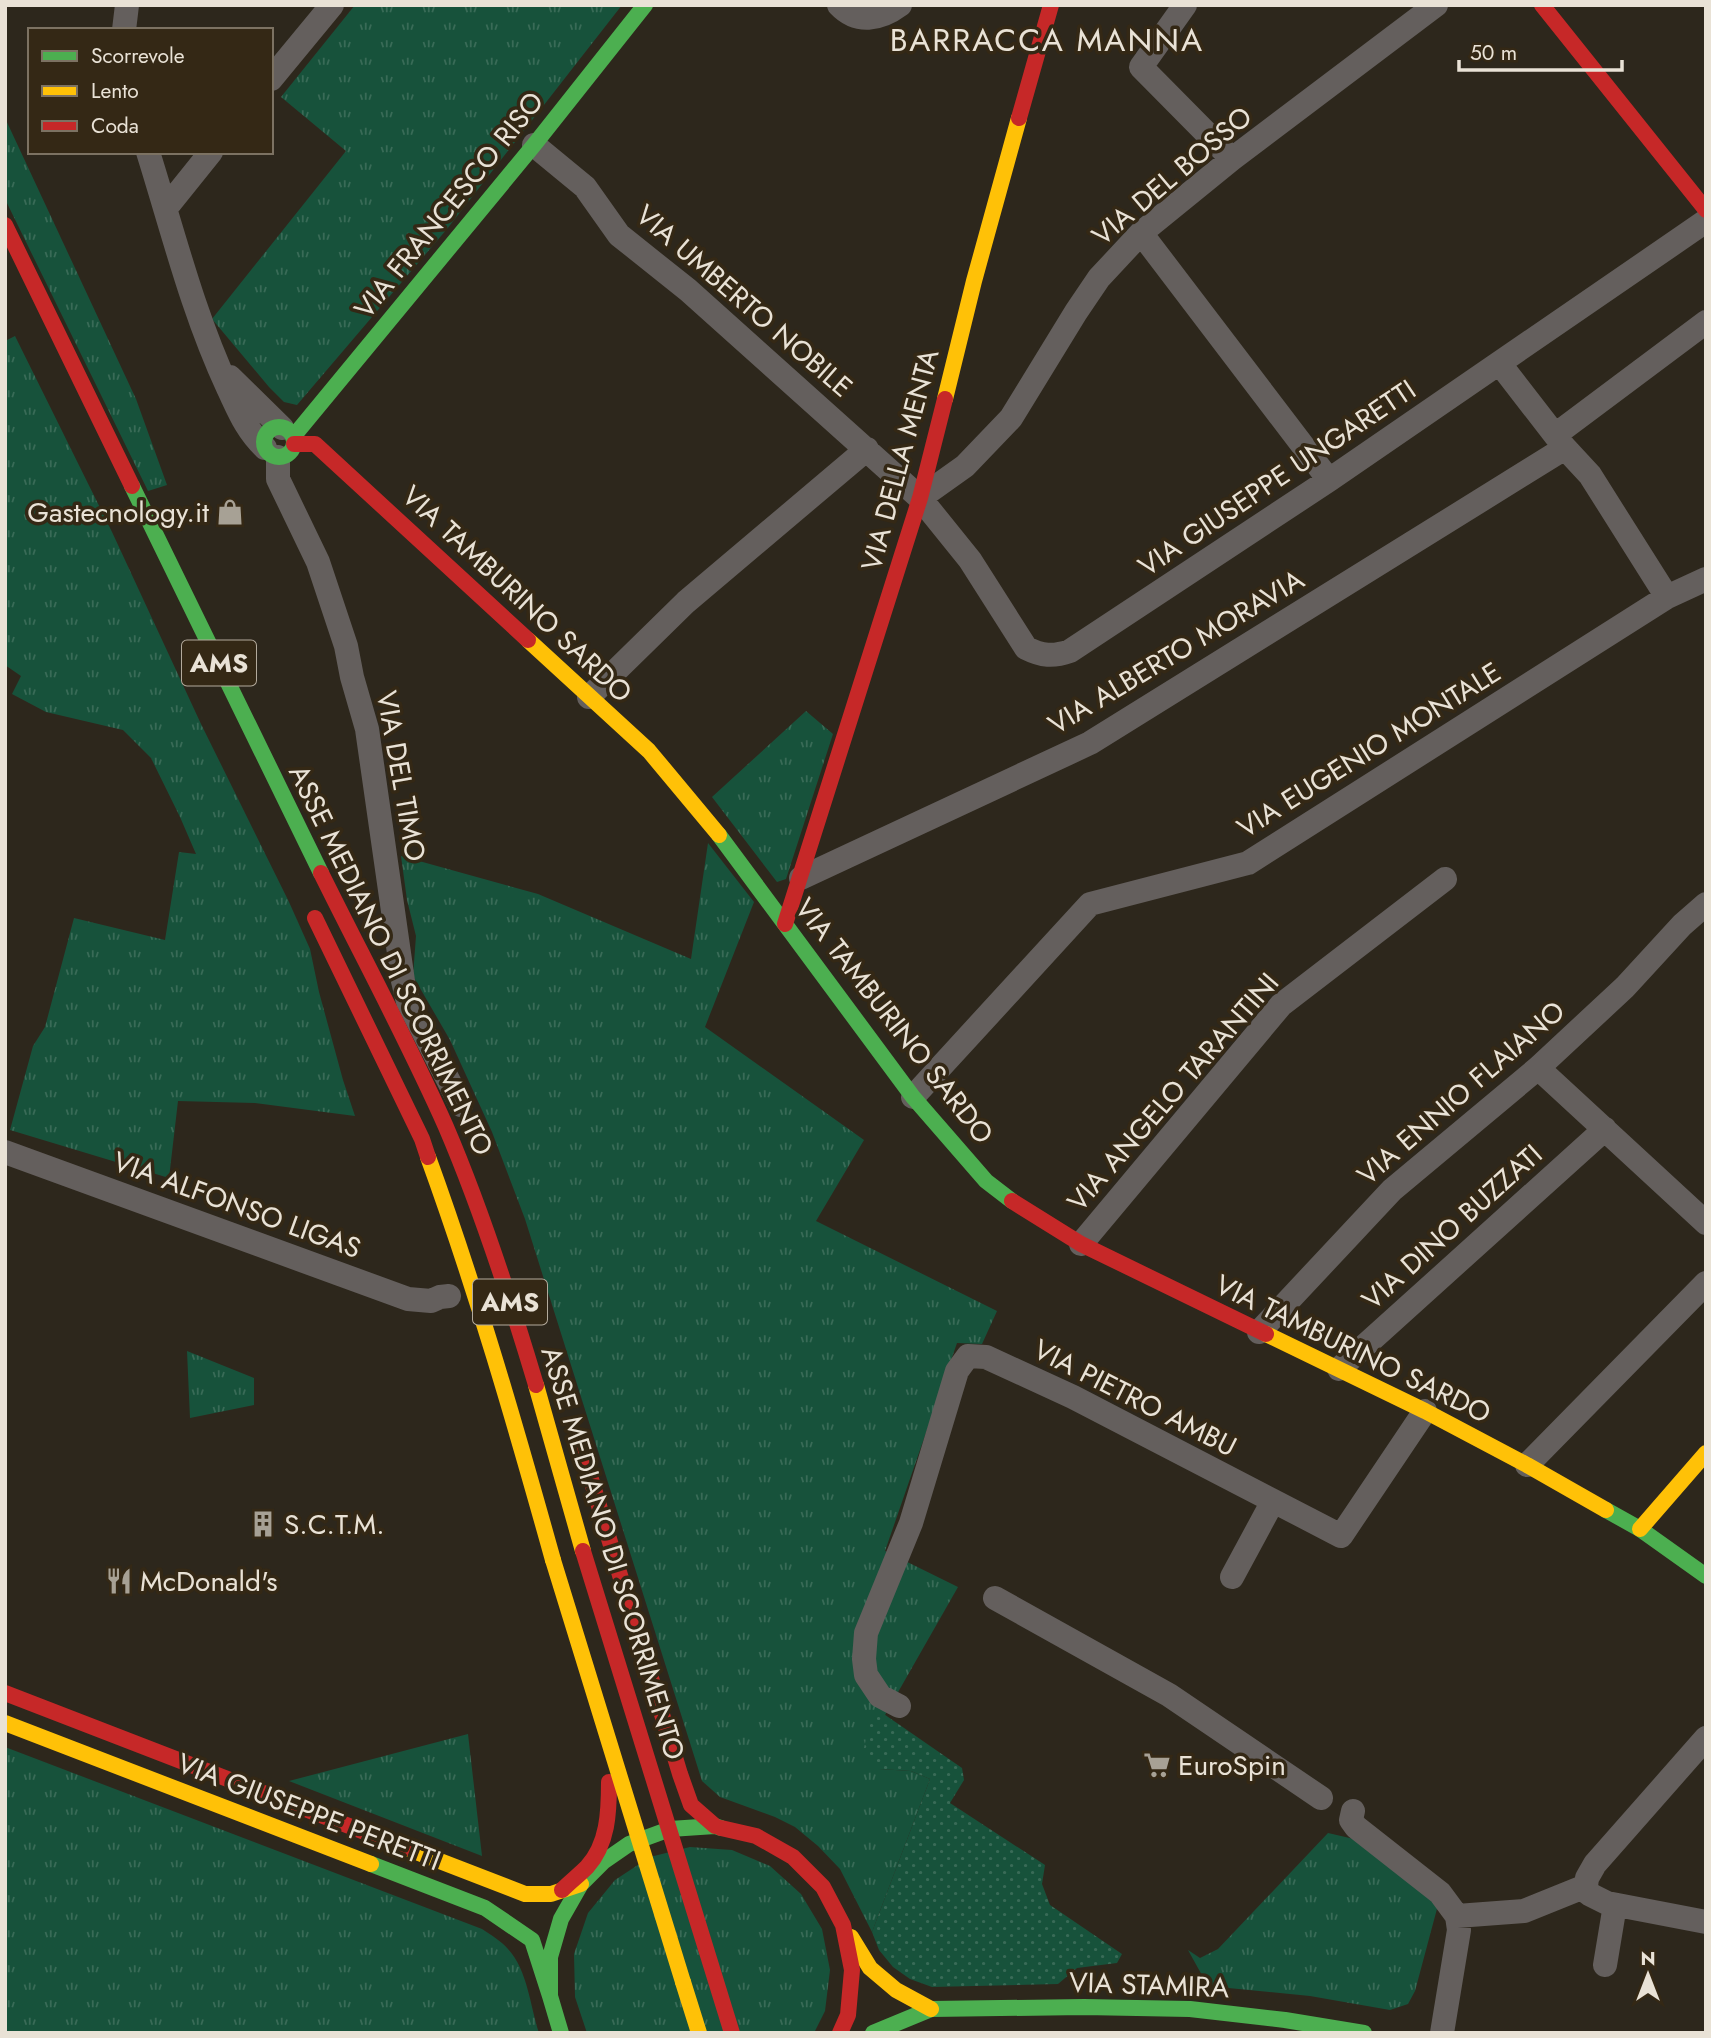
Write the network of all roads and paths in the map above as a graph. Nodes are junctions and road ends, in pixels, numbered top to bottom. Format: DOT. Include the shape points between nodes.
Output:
graph roads {
  1 [pos="127,5"];
  2 [pos="331,5"];
  3 [pos="645,5"];
  4 [pos="839,5"];
  5 [pos="900,5"];
  6 [pos="1051,5"];
  7 [pos="1185,5"];
  8 [pos="1436,5"];
  9 [pos="1542,5"];
  10 [pos="124,28"];
  11 [pos="273,77"];
  12 [pos="534,145"];
  13 [pos="149,154"];
  14 [pos="209,154"];
  15 [pos="1232,159"];
  16 [pos="166,208"];
  17 [pos="1706,210"];
  18 [pos="1706,221"];
  19 [pos="5,225"];
  20 [pos="1141,233"];
  21 [pos="1706,322"];
  22 [pos="1500,364"];
  23 [pos="1560,442"];
  24 [pos="282,443"];
  25 [pos="867,449"];
  26 [pos="931,457"];
  27 [pos="965,466"];
  28 [pos="1329,480"];
  29 [pos="920,498"];
  30 [pos="1706,579"];
  31 [pos="1667,597"];
  32 [pos="589,697"];
  33 [pos="801,878"];
  34 [pos="1445,879"];
  35 [pos="308,904"];
  36 [pos="1706,904"];
  37 [pos="785,924"];
  38 [pos="416,1061"];
  39 [pos="1538,1068"];
  40 [pos="913,1097"];
  41 [pos="464,1111"];
  42 [pos="1605,1129"];
  43 [pos="422,1139"];
  44 [pos="5,1152"];
  45 [pos="418,1176"];
  46 [pos="1706,1223"];
  47 [pos="1081,1244"];
  48 [pos="1706,1283"];
  49 [pos="450,1295"];
  50 [pos="1259,1332"];
  51 [pos="1339,1369"];
  52 [pos="1425,1411"];
  53 [pos="576,1430"];
  54 [pos="1706,1453"];
  55 [pos="1527,1465"];
  56 [pos="1273,1501"];
  57 [pos="1640,1530"];
  58 [pos="1706,1576"];
  59 [pos="1232,1577"];
  60 [pos="995,1598"];
  61 [pos="550,1604"];
  62 [pos="5,1693"];
  63 [pos="899,1706"];
  64 [pos="5,1723"];
  65 [pos="1706,1738"];
  66 [pos="609,1782"];
  67 [pos="1321,1798"];
  68 [pos="1353,1811"];
  69 [pos="715,1826"];
  70 [pos="629,1844"];
  71 [pos="581,1885"];
  72 [pos="1586,1886"];
  73 [pos="562,1890"];
  74 [pos="1615,1905"];
  75 [pos="1457,1916"];
  76 [pos="1706,1922"];
  77 [pos="843,1925"];
  78 [pos="1605,1965"];
  79 [pos="550,1996"];
  80 [pos="931,2009"];
  81 [pos="561,2033"];
  82 [pos="699,2033"];
  83 [pos="732,2033"];
  84 [pos="840,2033"];
  85 [pos="873,2033"];
  86 [pos="1364,2033"];
  87 [pos="1442,2033"];
  1 -- 10 [label="street"];
  2 -- 11 [label="street"];
  3 -- 12 [label="main road, VIA FRANCESCO RISO"];
  4 -- 5 [label="street" via="846,12 873,19"];
  6 -- 26 [label="main road, VIA DELLA MENTA" via="974,281"];
  7 -- 15 [label="street" via="1141,67"];
  8 -- 15 [label="street, VIA DEL BOSSO"];
  9 -- 17 [label="main road"];
  12 -- 24 [label="main road, VIA FRANCESCO RISO"];
  12 -- 25 [label="street, VIA UMBERTO NOBILE" via="585,187 619,235"];
  13 -- 16 [label="street, VIA DEL TIMO"];
  14 -- 16 [label="street"];
  15 -- 20 [label="street, VIA DEL BOSSO"];
  16 -- 24 [label="street, VIA DEL TIMO" via="191,295 251,435"];
  18 -- 22 [label="street, VIA GIUSEPPE UNGARETTI"];
  19 -- 38 [label="main road, ASSE MEDIANO DI SCORRIMENTO / AMS"];
  20 -- 27 [label="street, VIA DEL BOSSO" via="1099,278 1011,418"];
  20 -- 28 [label="street"];
  21 -- 23 [label="street, VIA ALBERTO MORAVIA"];
  22 -- 23 [label="street"];
  22 -- 28 [label="street, VIA GIUSEPPE UNGARETTI"];
  23 -- 31 [label="street" via="1590,475"];
  23 -- 33 [label="street, VIA ALBERTO MORAVIA" via="1090,743"];
  24 -- 32 [label="main road, VIA TAMBURINO SARDO" via="315,444"];
  24 -- 41 [label="street, VIA DEL TIMO" via="278,479 317,562 346,646 367,729 408,1002"];
  25 -- 29 [label="street, VIA UMBERTO NOBILE"];
  25 -- 32 [label="street" via="685,602"];
  26 -- 27 [label="street"];
  26 -- 29 [label="main road, VIA DELLA MENTA"];
  27 -- 29 [label="street, VIA DEL BOSSO"];
  28 -- 29 [label="street, VIA GIUSEPPE UNGARETTI" via="1056,656 1026,648 970,560"];
  29 -- 33 [label="main road, VIA DELLA MENTA"];
  30 -- 31 [label="street, VIA EUGENIO MONTALE"];
  31 -- 40 [label="street, VIA EUGENIO MONTALE" via="1248,863 1090,904"];
  32 -- 37 [label="main road, VIA TAMBURINO SARDO" via="649,751"];
  33 -- 37 [label="main road, VIA DELLA MENTA"];
  34 -- 47 [label="street, VIA ANGELO TARANTINI" via="1281,1004"];
  35 -- 43 [label="main road, ASSE MEDIANO DI SCORRIMENTO / AMS"];
  36 -- 39 [label="street, VIA ENNIO FLAIANO"];
  37 -- 40 [label="main road, VIA TAMBURINO SARDO"];
  38 -- 41 [label="main road"];
  38 -- 83 [label="main road, ASSE MEDIANO DI SCORRIMENTO / AMS, bridge" via="494,1253"];
  39 -- 42 [label="street"];
  39 -- 50 [label="street, VIA ENNIO FLAIANO" via="1392,1190"];
  40 -- 47 [label="main road, VIA TAMBURINO SARDO" via="986,1181"];
  42 -- 46 [label="street"];
  42 -- 51 [label="street, VIA DINO BUZZATI"];
  43 -- 45 [label="main road"];
  43 -- 82 [label="main road, ASSE MEDIANO DI SCORRIMENTO / AMS, bridge" via="462,1250"];
  44 -- 49 [label="street, VIA ALFONSO LIGAS" via="408,1299 431,1301"];
  47 -- 50 [label="main road, VIA TAMBURINO SARDO"];
  48 -- 55 [label="street"];
  50 -- 51 [label="main road, VIA TAMBURINO SARDO"];
  51 -- 52 [label="main road, VIA TAMBURINO SARDO"];
  52 -- 55 [label="main road, VIA TAMBURINO SARDO"];
  52 -- 56 [label="street, VIA PIETRO AMBU" via="1340,1536"];
  53 -- 69 [label="main road" via="680,1774 691,1805"];
  54 -- 57 [label="main road"];
  55 -- 57 [label="main road, VIA TAMBURINO SARDO"];
  56 -- 59 [label="street"];
  56 -- 63 [label="street, VIA PIETRO AMBU" via="1073,1397 986,1357 968,1356 957,1371 905,1540 866,1633 866,1675 880,1696"];
  57 -- 58 [label="main road, VIA TAMBURINO SARDO"];
  60 -- 67 [label="street" via="1169,1695"];
  61 -- 66 [label="main road"];
  62 -- 73 [label="main road, VIA GIUSEPPE PERETTI" via="525,1894"];
  64 -- 79 [label="main road, VIA GIUSEPPE PERETTI" via="485,1908 532,1940"];
  65 -- 72 [label="street" via="1595,1864"];
  66 -- 70 [label="main road"];
  66 -- 73 [label="main road" via="603,1839 589,1865"];
  68 -- 75 [label="street" via="1356,1827 1440,1893"];
  69 -- 70 [label="main road" via="670,1829"];
  69 -- 77 [label="main road" via="756,1836 793,1857 823,1887"];
  70 -- 71 [label="main road"];
  71 -- 73 [label="main road, VIA GIUSEPPE PERETTI"];
  71 -- 79 [label="main road" via="561,1919 550,1957"];
  72 -- 74 [label="street" via="1589,1894"];
  72 -- 75 [label="street" via="1524,1911"];
  74 -- 76 [label="street"];
  74 -- 78 [label="street"];
  75 -- 87 [label="street" via="1459,1930"];
  77 -- 80 [label="main road, VIA STAMIRA" via="870,1968 896,1990"];
  77 -- 84 [label="main road" via="852,1970 848,2015"];
  79 -- 81 [label="main road, VIA GIUSEPPE PERETTI"];
  80 -- 85 [label="main road, VIA STAMIRA"];
  80 -- 86 [label="main road, VIA STAMIRA" via="1191,2009"];
}
